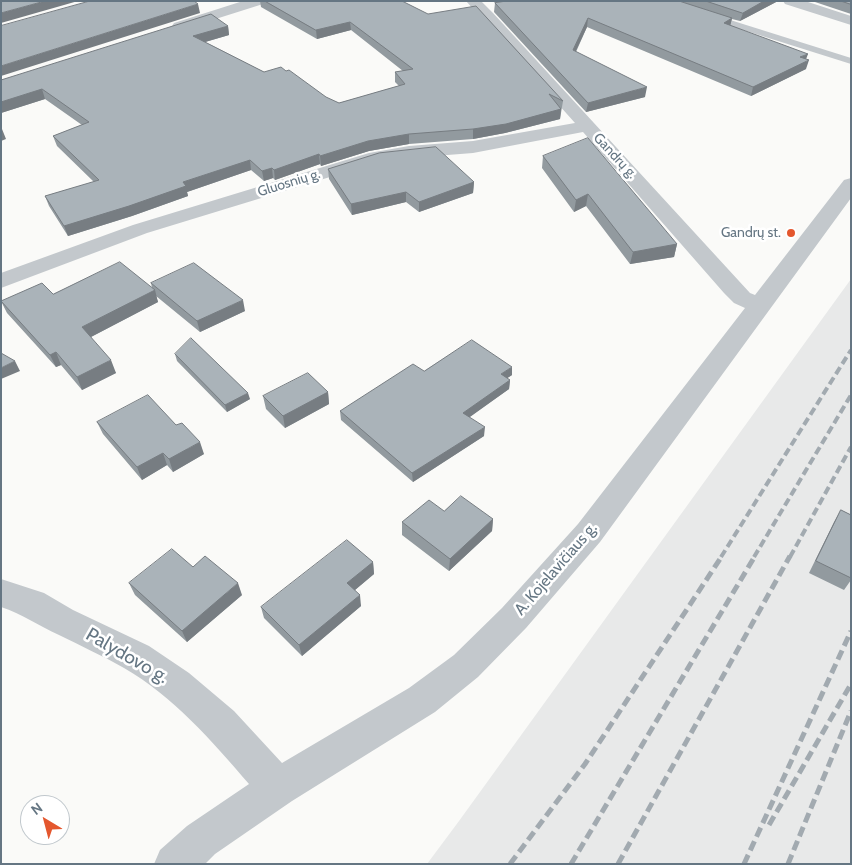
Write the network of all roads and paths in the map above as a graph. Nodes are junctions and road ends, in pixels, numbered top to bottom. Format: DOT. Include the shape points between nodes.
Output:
graph roads {
  1 [pos="258,1"];
  2 [pos="473,1"];
  3 [pos="790,1"];
  4 [pos="698,13"];
  5 [pos="851,22"];
  6 [pos="165,30"];
  7 [pos="851,61"];
  8 [pos="588,126"];
  9 [pos="851,184"];
  10 [pos="1,281"];
  11 [pos="760,305"];
  12 [pos="1,593"];
  13 [pos="278,787"];
  14 [pos="174,864"];
  1 -- 6 [label="street"];
  2 -- 8 [label="street, Gandrų g."];
  3 -- 5 [label="street"];
  4 -- 7 [label="lane"];
  8 -- 10 [label="street, Gluosnių g." via="474,147 376,157 140,229"];
  8 -- 11 [label="street, Gandrų g." via="732,288 742,298"];
  9 -- 11 [label="street, A. Kojelavičiaus g."];
  11 -- 13 [label="street, A. Kojelavičiaus g." via="589,533 514,618 466,666 422,700"];
  12 -- 13 [label="street, Palydovo g." via="32,603 137,657 177,685 221,724"];
  13 -- 14 [label="street, A. Kojelavičiaus g." via="201,840"];
}
